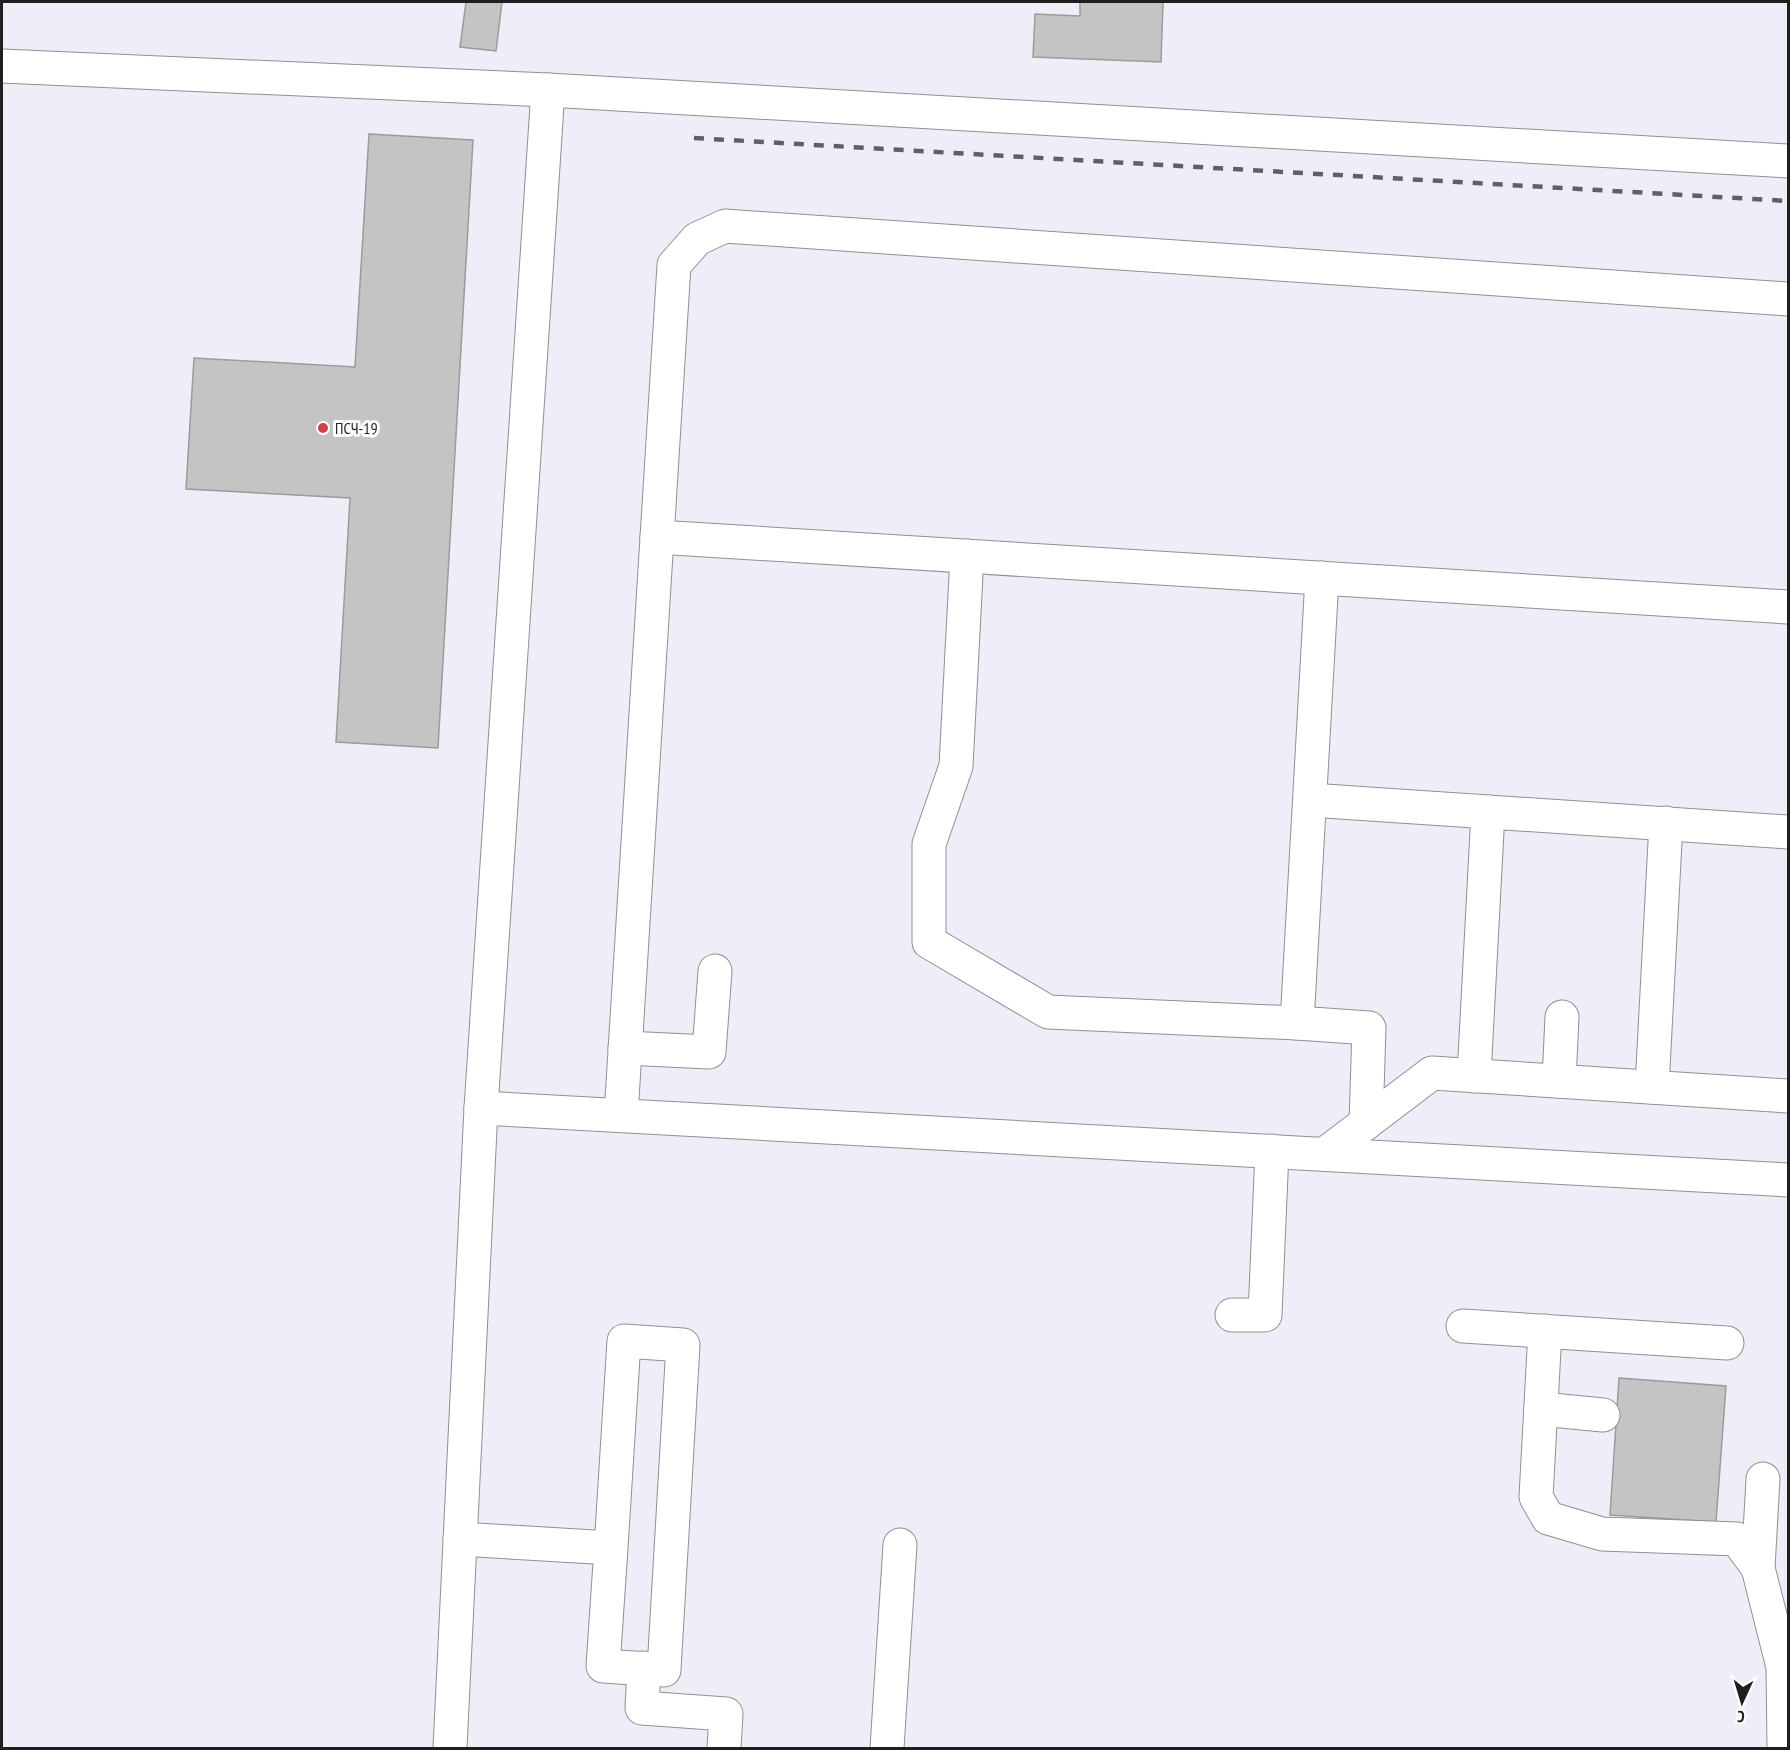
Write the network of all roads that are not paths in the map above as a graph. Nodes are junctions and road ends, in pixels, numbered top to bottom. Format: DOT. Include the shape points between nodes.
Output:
graph roads {
  1 [pos="2,66"];
  2 [pos="548,90"];
  3 [pos="1788,161"];
  4 [pos="1788,298"];
  5 [pos="657,537"];
  6 [pos="967,556"];
  7 [pos="1322,578"];
  8 [pos="1788,607"];
  9 [pos="1310,800"];
  10 [pos="1488,812"];
  11 [pos="1666,823"];
  12 [pos="1788,832"];
  13 [pos="715,970"];
  14 [pos="1562,1017"];
  15 [pos="1297,1023"];
  16 [pos="625,1048"];
  17 [pos="1473,1076"];
  18 [pos="1559,1081"];
  19 [pos="1652,1087"];
  20 [pos="1788,1096"];
  21 [pos="481,1108"];
  22 [pos="621,1115"];
  23 [pos="1366,1123"];
  24 [pos="1272,1151"];
  25 [pos="1325,1154"];
  26 [pos="1788,1180"];
  27 [pos="1232,1315"];
  28 [pos="1463,1326"];
  29 [pos="1545,1331"];
  30 [pos="1727,1343"];
  31 [pos="1540,1408"];
  32 [pos="1603,1415"];
  33 [pos="1763,1479"];
  34 [pos="460,1539"];
  35 [pos="900,1545"];
  36 [pos="611,1548"];
  37 [pos="1758,1568"];
  38 [pos="644,1668"];
  39 [pos="450,1749"];
  40 [pos="724,1749"];
  41 [pos="887,1749"];
  42 [pos="1784,1749"];
  1 -- 2 [label="lane"];
  2 -- 3 [label="lane"];
  2 -- 21 [label="lane"];
  4 -- 5 [label="lane" via="725,226 697,239 674,265"];
  5 -- 6 [label="lane"];
  5 -- 16 [label="lane"];
  6 -- 7 [label="lane"];
  6 -- 15 [label="lane" via="956,766 928,844 928,942 1048,1012"];
  7 -- 8 [label="lane"];
  7 -- 9 [label="lane"];
  9 -- 10 [label="lane"];
  9 -- 15 [label="lane"];
  10 -- 11 [label="lane"];
  10 -- 17 [label="lane"];
  11 -- 12 [label="lane"];
  11 -- 19 [label="lane"];
  13 -- 16 [label="lane" via="709,1052"];
  14 -- 18 [label="lane"];
  15 -- 23 [label="lane" via="1369,1028"];
  16 -- 22 [label="lane"];
  17 -- 18 [label="lane"];
  17 -- 23 [label="lane" via="1432,1073"];
  18 -- 19 [label="lane"];
  19 -- 20 [label="lane"];
  21 -- 22 [label="lane"];
  21 -- 34 [label="lane"];
  22 -- 24 [label="lane"];
  23 -- 25 [label="lane"];
  24 -- 25 [label="lane"];
  24 -- 27 [label="lane" via="1265,1315"];
  25 -- 26 [label="lane"];
  28 -- 29 [label="lane"];
  29 -- 30 [label="lane"];
  29 -- 31 [label="lane"];
  31 -- 32 [label="lane"];
  31 -- 37 [label="lane" via="1536,1497 1548,1518 1602,1534 1737,1539"];
  33 -- 37 [label="lane"];
  34 -- 36 [label="lane"];
  34 -- 39 [label="lane"];
  35 -- 41 [label="lane"];
  36 -- 38 [label="lane" via="603,1666"];
  36 -- 38 [label="lane" via="624,1341 683,1345 664,1670"];
  37 -- 42 [label="lane" via="1783,1667"];
  38 -- 40 [label="lane" via="642,1708 726,1714"];
}
